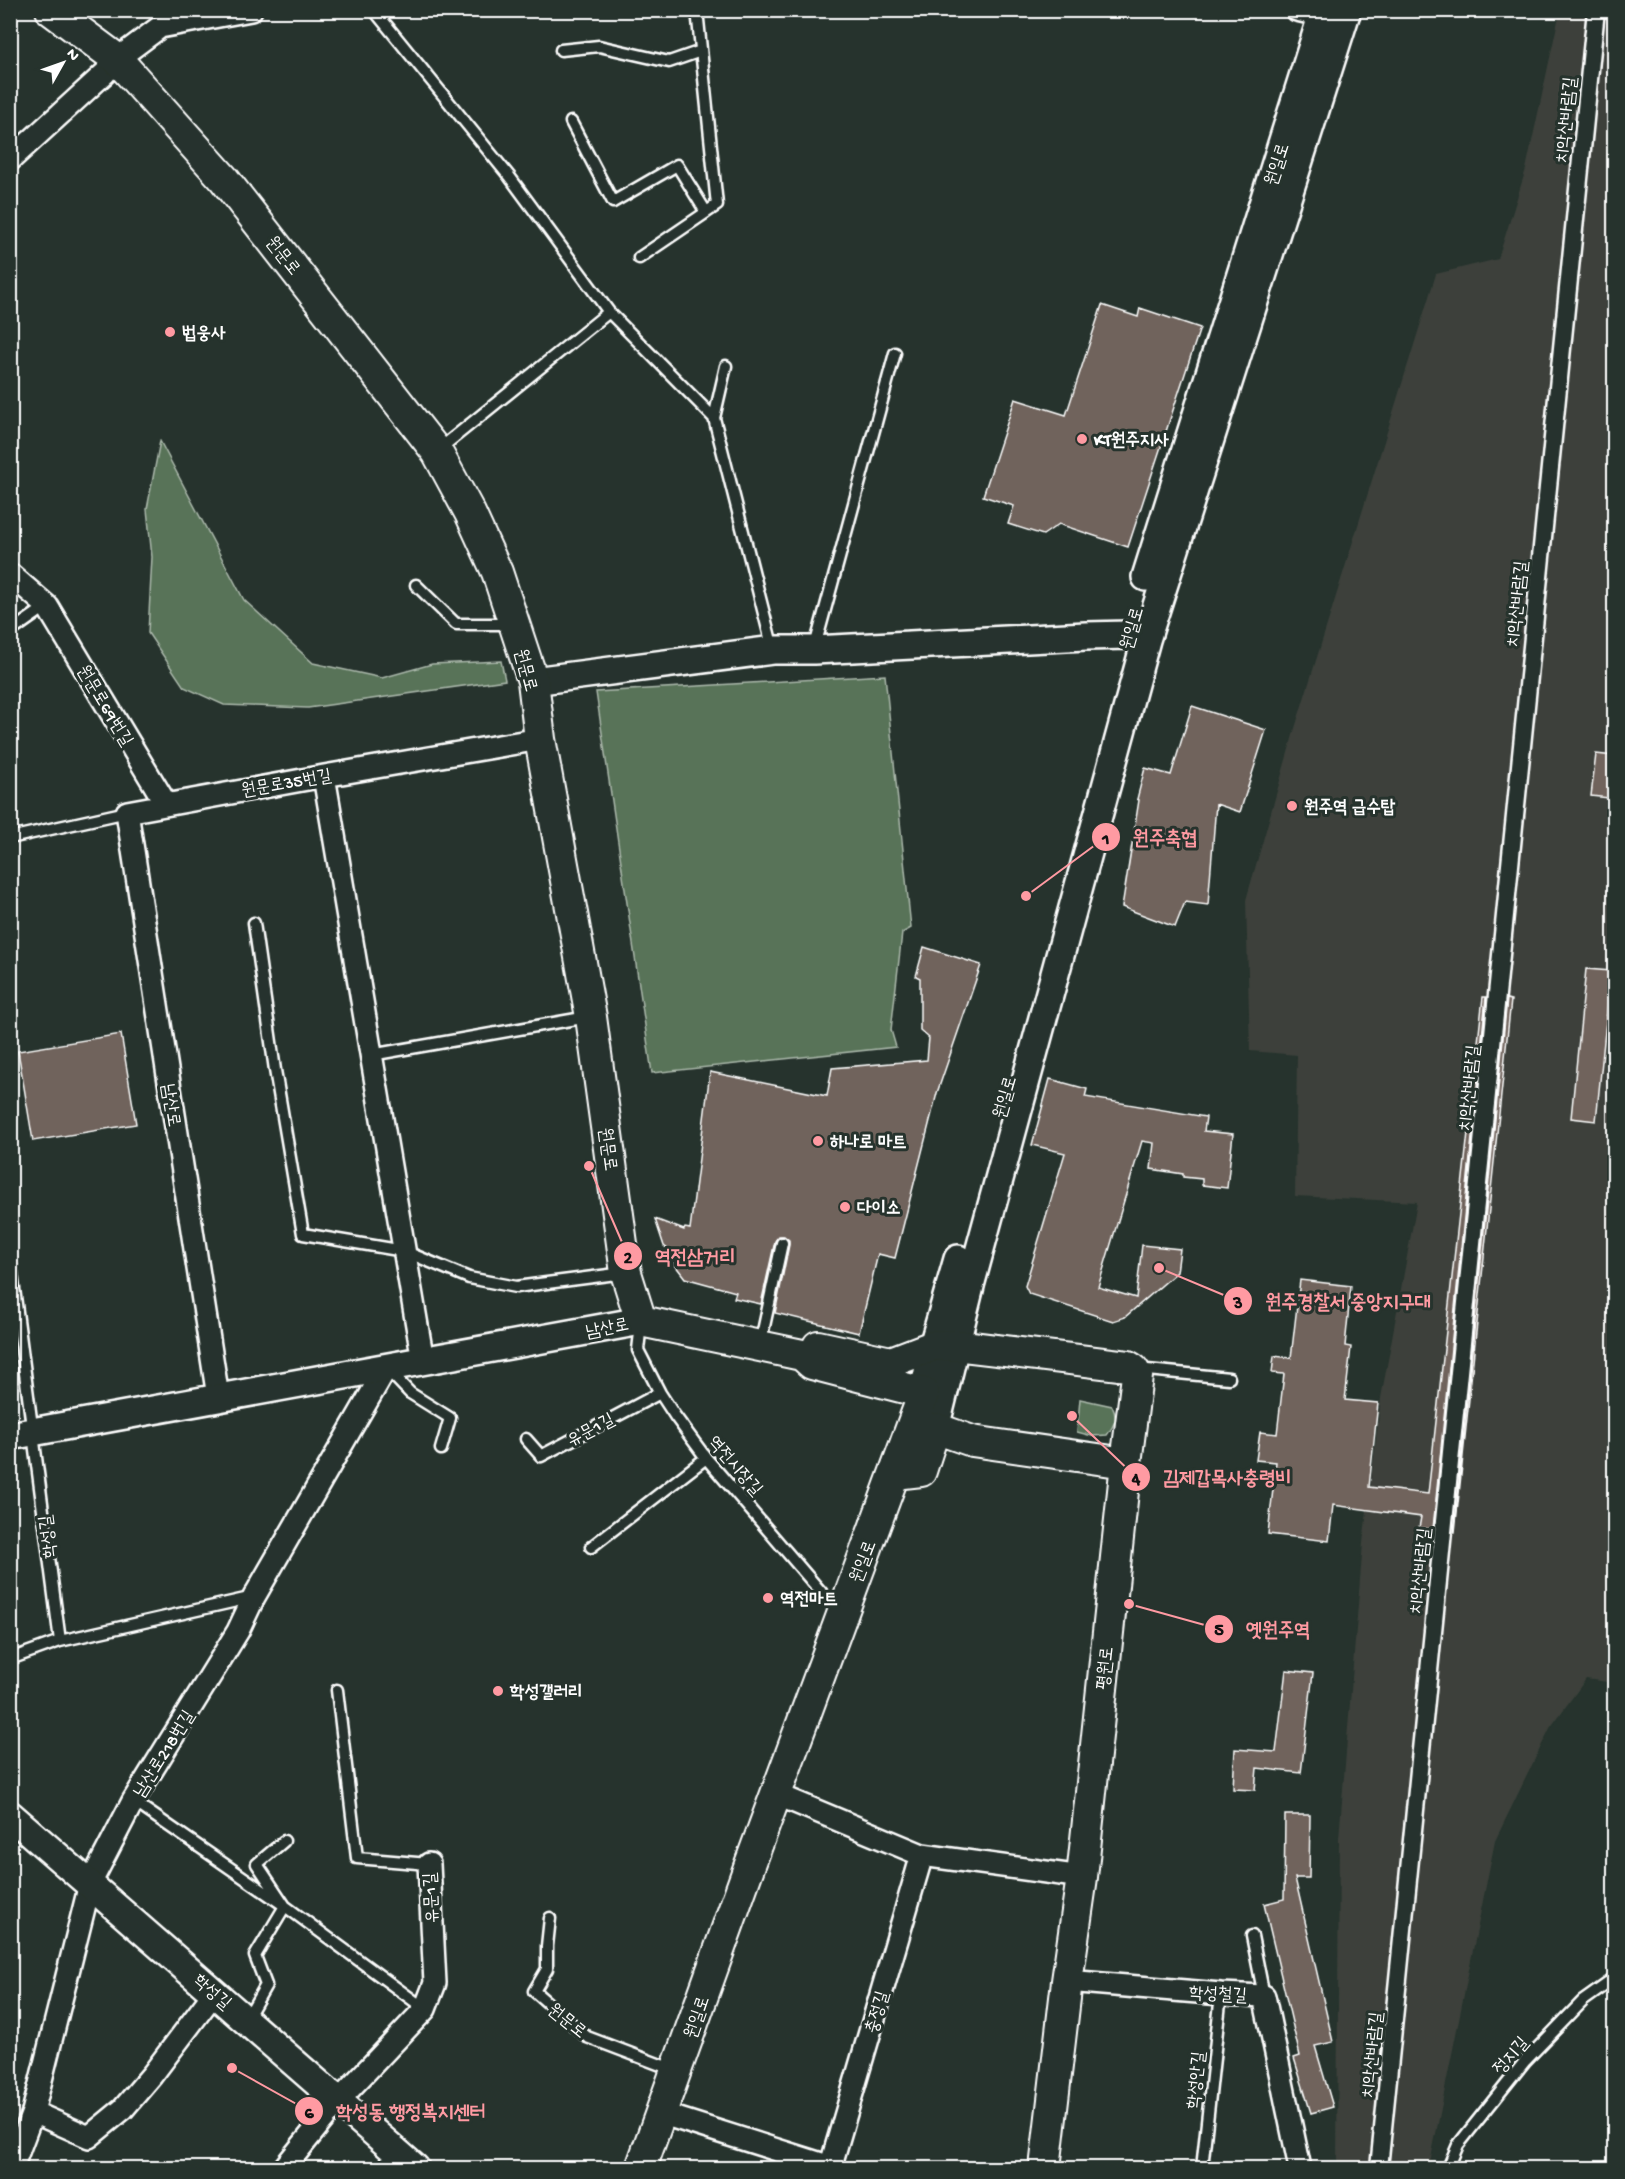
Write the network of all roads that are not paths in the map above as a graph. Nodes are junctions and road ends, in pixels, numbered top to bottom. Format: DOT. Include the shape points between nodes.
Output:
graph roads {
  1 [pos="251,10"];
  2 [pos="374,10"];
  3 [pos="697,10"];
  4 [pos="1596,10"];
  5 [pos="1323,12"];
  6 [pos="61,13"];
  7 [pos="561,50"];
  8 [pos="701,51"];
  9 [pos="117,59"];
  10 [pos="571,122"];
  11 [pos="10,160"];
  12 [pos="706,212"];
  13 [pos="639,258"];
  14 [pos="609,312"];
  15 [pos="895,352"];
  16 [pos="726,366"];
  17 [pos="714,418"];
  18 [pos="437,452"];
  19 [pos="10,574"];
  20 [pos="416,585"];
  21 [pos="47,606"];
  22 [pos="514,624"];
  23 [pos="10,632"];
  24 [pos="1137,637"];
  25 [pos="773,650"];
  26 [pos="814,650"];
  27 [pos="533,681"];
  28 [pos="540,739"];
  29 [pos="324,776"];
  30 [pos="166,804"];
  31 [pos="127,812"];
  32 [pos="10,838"];
  33 [pos="254,922"];
  34 [pos="591,1017"];
  35 [pos="371,1055"];
  36 [pos="782,1243"];
  37 [pos="404,1251"];
  38 [pos="10,1258"];
  39 [pos="626,1273"];
  40 [pos="641,1321"];
  41 [pos="760,1345"];
  42 [pos="944,1346"];
  43 [pos="801,1354"];
  44 [pos="423,1361"];
  45 [pos="386,1368"];
  46 [pos="1133,1369"];
  47 [pos="1229,1378"];
  48 [pos="660,1393"];
  49 [pos="924,1393"];
  50 [pos="219,1397"];
  51 [pos="935,1428"];
  52 [pos="22,1434"];
  53 [pos="526,1439"];
  54 [pos="441,1449"];
  55 [pos="706,1458"];
  56 [pos="1126,1463"];
  57 [pos="895,1474"];
  58 [pos="591,1548"];
  59 [pos="254,1597"];
  60 [pos="841,1615"];
  61 [pos="60,1641"];
  62 [pos="10,1659"];
  63 [pos="337,1690"];
  64 [pos="776,1794"];
  65 [pos="133,1801"];
  66 [pos="10,1815"];
  67 [pos="284,1841"];
  68 [pos="922,1855"];
  69 [pos="429,1864"];
  70 [pos="1082,1877"];
  71 [pos="90,1884"];
  72 [pos="285,1906"];
  73 [pos="550,1918"];
  74 [pos="1252,1936"];
  75 [pos="1614,1980"];
  76 [pos="1067,1982"];
  77 [pos="214,1993"];
  78 [pos="1221,1994"];
  79 [pos="1264,1996"];
  80 [pos="425,2008"];
  81 [pos="246,2020"];
  82 [pos="677,2071"];
  83 [pos="338,2100"];
  84 [pos="33,2112"];
  85 [pos="660,2113"];
  86 [pos="832,2168"];
  87 [pos="12,2169"];
  88 [pos="284,2169"];
  89 [pos="415,2169"];
  90 [pos="641,2169"];
  91 [pos="1046,2169"];
  92 [pos="1202,2169"];
  93 [pos="1300,2169"];
  94 [pos="1379,2169"];
  95 [pos="1448,2169"];
  1 -- 9 [label="street" via="160,27"];
  2 -- 14 [label="lane" via="509,176"];
  3 -- 8 [label="lane"];
  4 -- 94 [label="street, 치악산바람길"];
  5 -- 24 [label="street, 원일로" via="1236,287"];
  6 -- 9 [label="main road, 원문로"];
  7 -- 8 [label="lane" via="599,46 669,62"];
  8 -- 12 [label="lane" via="717,204"];
  9 -- 11 [label="street"];
  9 -- 18 [label="main road, 원문로" via="224,179"];
  10 -- 12 [label="lane" via="613,202 677,165"];
  12 -- 13 [label="lane"];
  14 -- 17 [label="lane"];
  14 -- 18 [label="lane"];
  15 -- 26 [label="lane"];
  16 -- 17 [label="lane"];
  17 -- 25 [label="lane"];
  18 -- 22 [label="main road, 원문로" via="497,572"];
  19 -- 21 [label="street, 원문로69번길"];
  20 -- 22 [label="lane" via="456,624"];
  21 -- 23 [label="lane"];
  21 -- 30 [label="street, 원문로69번길"];
  22 -- 27 [label="main road, 원문로"];
  24 -- 26 [label="street"];
  24 -- 42 [label="street, 원일로" via="1040,969"];
  24 -- 42 [label="street, 원일로" via="971,1282"];
  25 -- 26 [label="street"];
  25 -- 27 [label="street"];
  27 -- 28 [label="main road, 원문로"];
  28 -- 29 [label="street, 원문로35번길"];
  28 -- 34 [label="main road, 원문로"];
  29 -- 30 [label="street, 원문로35번길"];
  29 -- 35 [label="street"];
  30 -- 31 [label="street, 원문로35번길"];
  31 -- 32 [label="lane, 원문로35번길"];
  31 -- 50 [label="street, 남산로"];
  33 -- 37 [label="lane" via="303,1234"];
  34 -- 35 [label="lane"];
  34 -- 39 [label="main road, 원문로"];
  35 -- 37 [label="street"];
  36 -- 41 [label="lane"];
  37 -- 39 [label="lane" via="469,1278 516,1287"];
  37 -- 44 [label="street"];
  38 -- 52 [label="lane, 학성길"];
  39 -- 40 [label="main road, 원문로"];
  40 -- 41 [label="main road"];
  40 -- 44 [label="street, 남산로"];
  40 -- 48 [label="lane, 역전시장길" via="638,1350"];
  41 -- 43 [label="main road"];
  42 -- 43 [label="main road" via="891,1362 817,1346"];
  42 -- 46 [label="main road"];
  42 -- 49 [label="street, 원일로"];
  42 -- 51 [label="street"];
  43 -- 49 [label="main road" via="812,1364"];
  44 -- 45 [label="street, 남산로"];
  45 -- 50 [label="street, 남산로"];
  45 -- 54 [label="lane" via="410,1393 450,1418"];
  45 -- 59 [label="street, 남산로218번길"];
  46 -- 47 [label="lane"];
  46 -- 56 [label="main road, 평원로" via="1137,1376"];
  48 -- 53 [label="lane, 유문1길" via="541,1456"];
  48 -- 55 [label="lane, 역전시장길"];
  49 -- 51 [label="street"];
  49 -- 57 [label="main road, 원일로"];
  50 -- 52 [label="street, 남산로"];
  51 -- 56 [label="main road" via="972,1441"];
  51 -- 57 [label="main road" via="921,1471"];
  52 -- 61 [label="lane, 학성길"];
  55 -- 58 [label="lane"];
  55 -- 60 [label="lane, 역전시장길"];
  56 -- 70 [label="main road, 평원로"];
  57 -- 60 [label="main road, 원일로"];
  59 -- 61 [label="lane"];
  59 -- 65 [label="street, 남산로218번길" via="238,1631"];
  60 -- 64 [label="main road, 원일로"];
  61 -- 62 [label="lane"];
  63 -- 69 [label="lane, 유문1길" via="357,1858"];
  64 -- 68 [label="street"];
  64 -- 82 [label="main road, 원일로"];
  65 -- 71 [label="street, 남산로218번길"];
  65 -- 72 [label="lane"];
  66 -- 71 [label="street, 학성길"];
  67 -- 72 [label="lane" via="258,1864"];
  68 -- 70 [label="street"];
  68 -- 86 [label="street, 충정길"];
  69 -- 80 [label="street, 유문1길" via="435,1983"];
  70 -- 76 [label="main road, 평원로"];
  71 -- 77 [label="street, 학성길"];
  71 -- 84 [label="street, 남산로218번길"];
  72 -- 80 [label="lane"];
  72 -- 81 [label="lane" via="255,1956 266,1985"];
  73 -- 82 [label="lane, 원문로" via="548,1969 534,1990 587,2037"];
  74 -- 79 [label="lane"];
  75 -- 95 [label="lane, 정지길" via="1583,2001 1525,2061 1458,2145"];
  76 -- 78 [label="street, 학성철길"];
  76 -- 91 [label="main road, 평원로"];
  77 -- 81 [label="street, 학성길"];
  77 -- 84 [label="street" via="123,2109 89,2138"];
  78 -- 79 [label="street, 학성철길"];
  78 -- 92 [label="lane, 학성안길"];
  79 -- 93 [label="street, 학성철길"];
  80 -- 83 [label="street, 유문1길"];
  81 -- 83 [label="street, 학성길"];
  82 -- 85 [label="main road, 원일로"];
  83 -- 88 [label="street, 유문1길"];
  83 -- 89 [label="street, 학성길"];
  84 -- 87 [label="street, 남산로218번길"];
  85 -- 86 [label="street"];
  85 -- 90 [label="main road, 원일로"];
}
